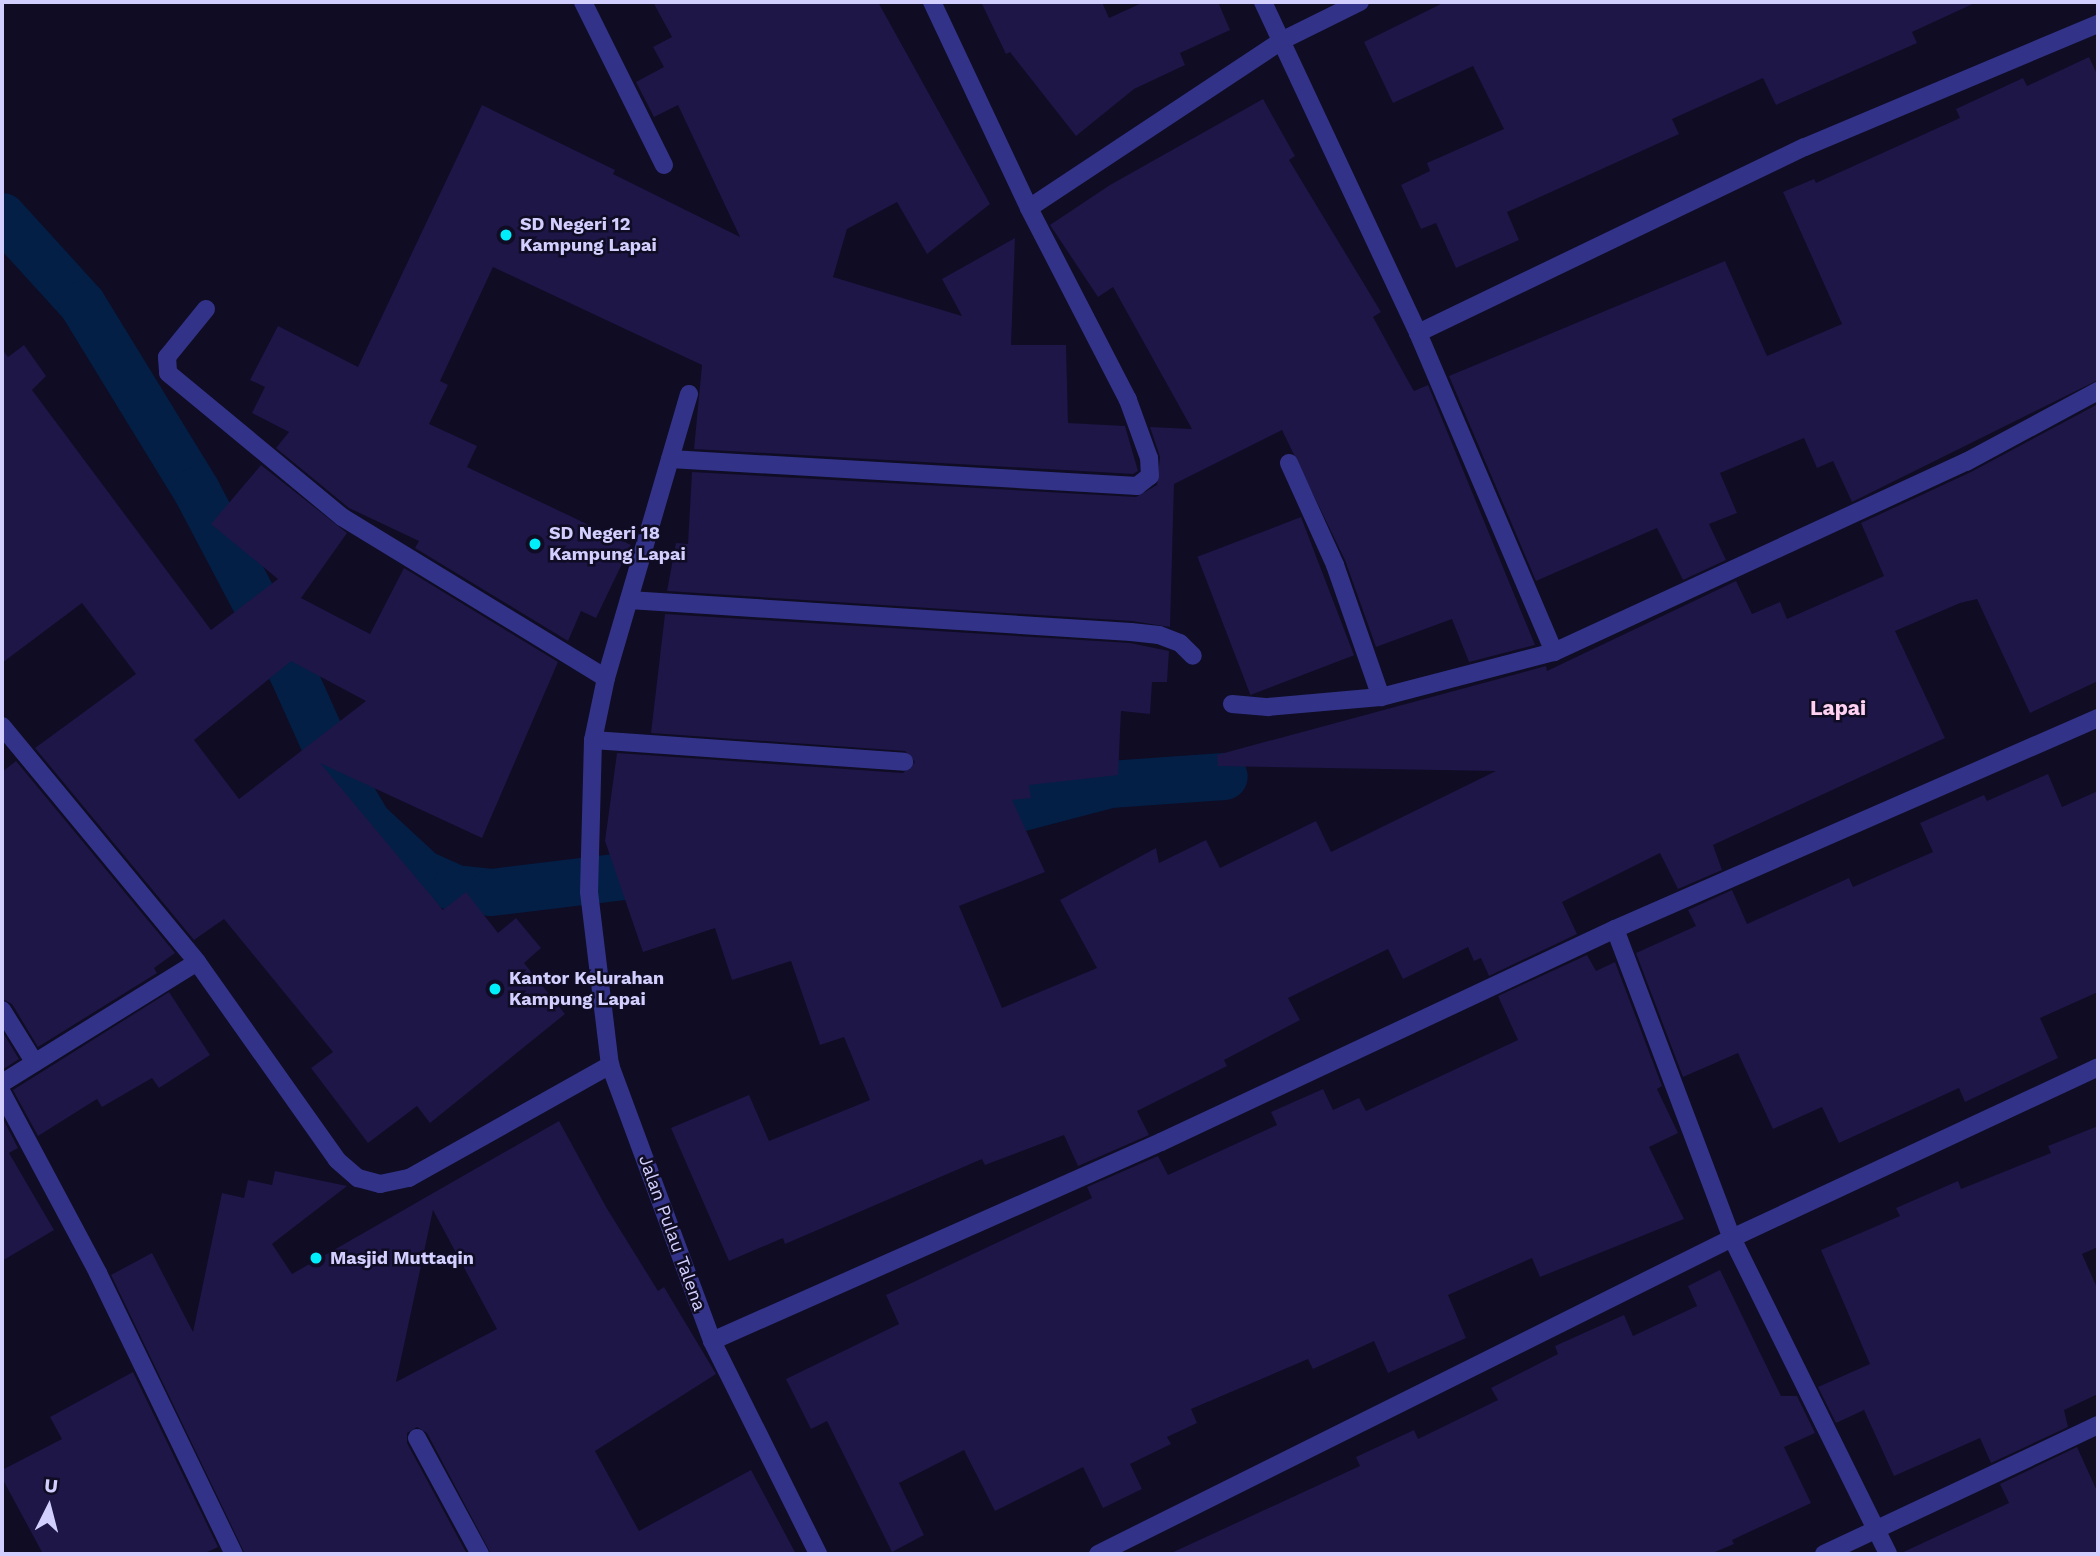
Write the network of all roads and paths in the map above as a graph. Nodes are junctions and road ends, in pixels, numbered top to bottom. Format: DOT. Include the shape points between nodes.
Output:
graph roads {
  1 [pos="583,2"];
  2 [pos="932,2"];
  3 [pos="1263,2"];
  4 [pos="1360,2"];
  5 [pos="2098,24"];
  6 [pos="1281,41"];
  7 [pos="664,165"];
  8 [pos="1029,208"];
  9 [pos="206,309"];
  10 [pos="1418,333"];
  11 [pos="2098,391"];
  12 [pos="688,394"];
  13 [pos="670,459"];
  14 [pos="1289,463"];
  15 [pos="629,600"];
  16 [pos="1554,652"];
  17 [pos="1193,656"];
  18 [pos="606,678"];
  19 [pos="1381,697"];
  20 [pos="1233,704"];
  21 [pos="2098,718"];
  22 [pos="2,726"];
  23 [pos="593,740"];
  24 [pos="904,762"];
  25 [pos="1615,929"];
  26 [pos="197,962"];
  27 [pos="2,1010"];
  28 [pos="35,1063"];
  29 [pos="610,1065"];
  30 [pos="2098,1067"];
  31 [pos="2,1083"];
  32 [pos="2,1093"];
  33 [pos="1732,1238"];
  34 [pos="712,1341"];
  35 [pos="2098,1425"];
  36 [pos="417,1438"];
  37 [pos="1877,1529"];
  38 [pos="234,1554"];
  39 [pos="480,1554"];
  40 [pos="818,1554"];
  41 [pos="1098,1554"];
  42 [pos="1824,1554"];
  43 [pos="1888,1554"];
  1 -- 7 [label="street"];
  2 -- 8 [label="street"];
  3 -- 6 [label="street"];
  4 -- 6 [label="street"];
  5 -- 10 [label="street" via="1805,147"];
  6 -- 8 [label="street"];
  6 -- 10 [label="street"];
  8 -- 13 [label="street" via="1128,400 1149,458 1146,481 1138,486"];
  9 -- 18 [label="street" via="167,357 168,373 342,517"];
  10 -- 16 [label="street"];
  11 -- 16 [label="street" via="1966,462"];
  12 -- 13 [label="street"];
  13 -- 15 [label="street"];
  14 -- 19 [label="street" via="1335,565"];
  15 -- 17 [label="street" via="1131,632 1169,639"];
  15 -- 18 [label="street"];
  16 -- 19 [label="street"];
  18 -- 23 [label="street"];
  19 -- 20 [label="street" via="1268,707"];
  21 -- 25 [label="street"];
  22 -- 26 [label="street"];
  23 -- 24 [label="street"];
  23 -- 29 [label="street, Jalan Pulau Talena" via="589,892"];
  25 -- 33 [label="street"];
  25 -- 34 [label="street" via="1161,1142"];
  26 -- 28 [label="street"];
  26 -- 29 [label="street" via="337,1160 358,1178 369,1181 409,1178"];
  27 -- 28 [label="street"];
  28 -- 31 [label="street"];
  29 -- 34 [label="street, Jalan Pulau Talena"];
  30 -- 33 [label="street"];
  32 -- 38 [label="street" via="97,1273"];
  33 -- 37 [label="street"];
  33 -- 41 [label="street"];
  34 -- 40 [label="street, Jalan Pulau Talena"];
  35 -- 37 [label="street"];
  36 -- 39 [label="street"];
  37 -- 42 [label="street"];
  37 -- 43 [label="street"];
}
